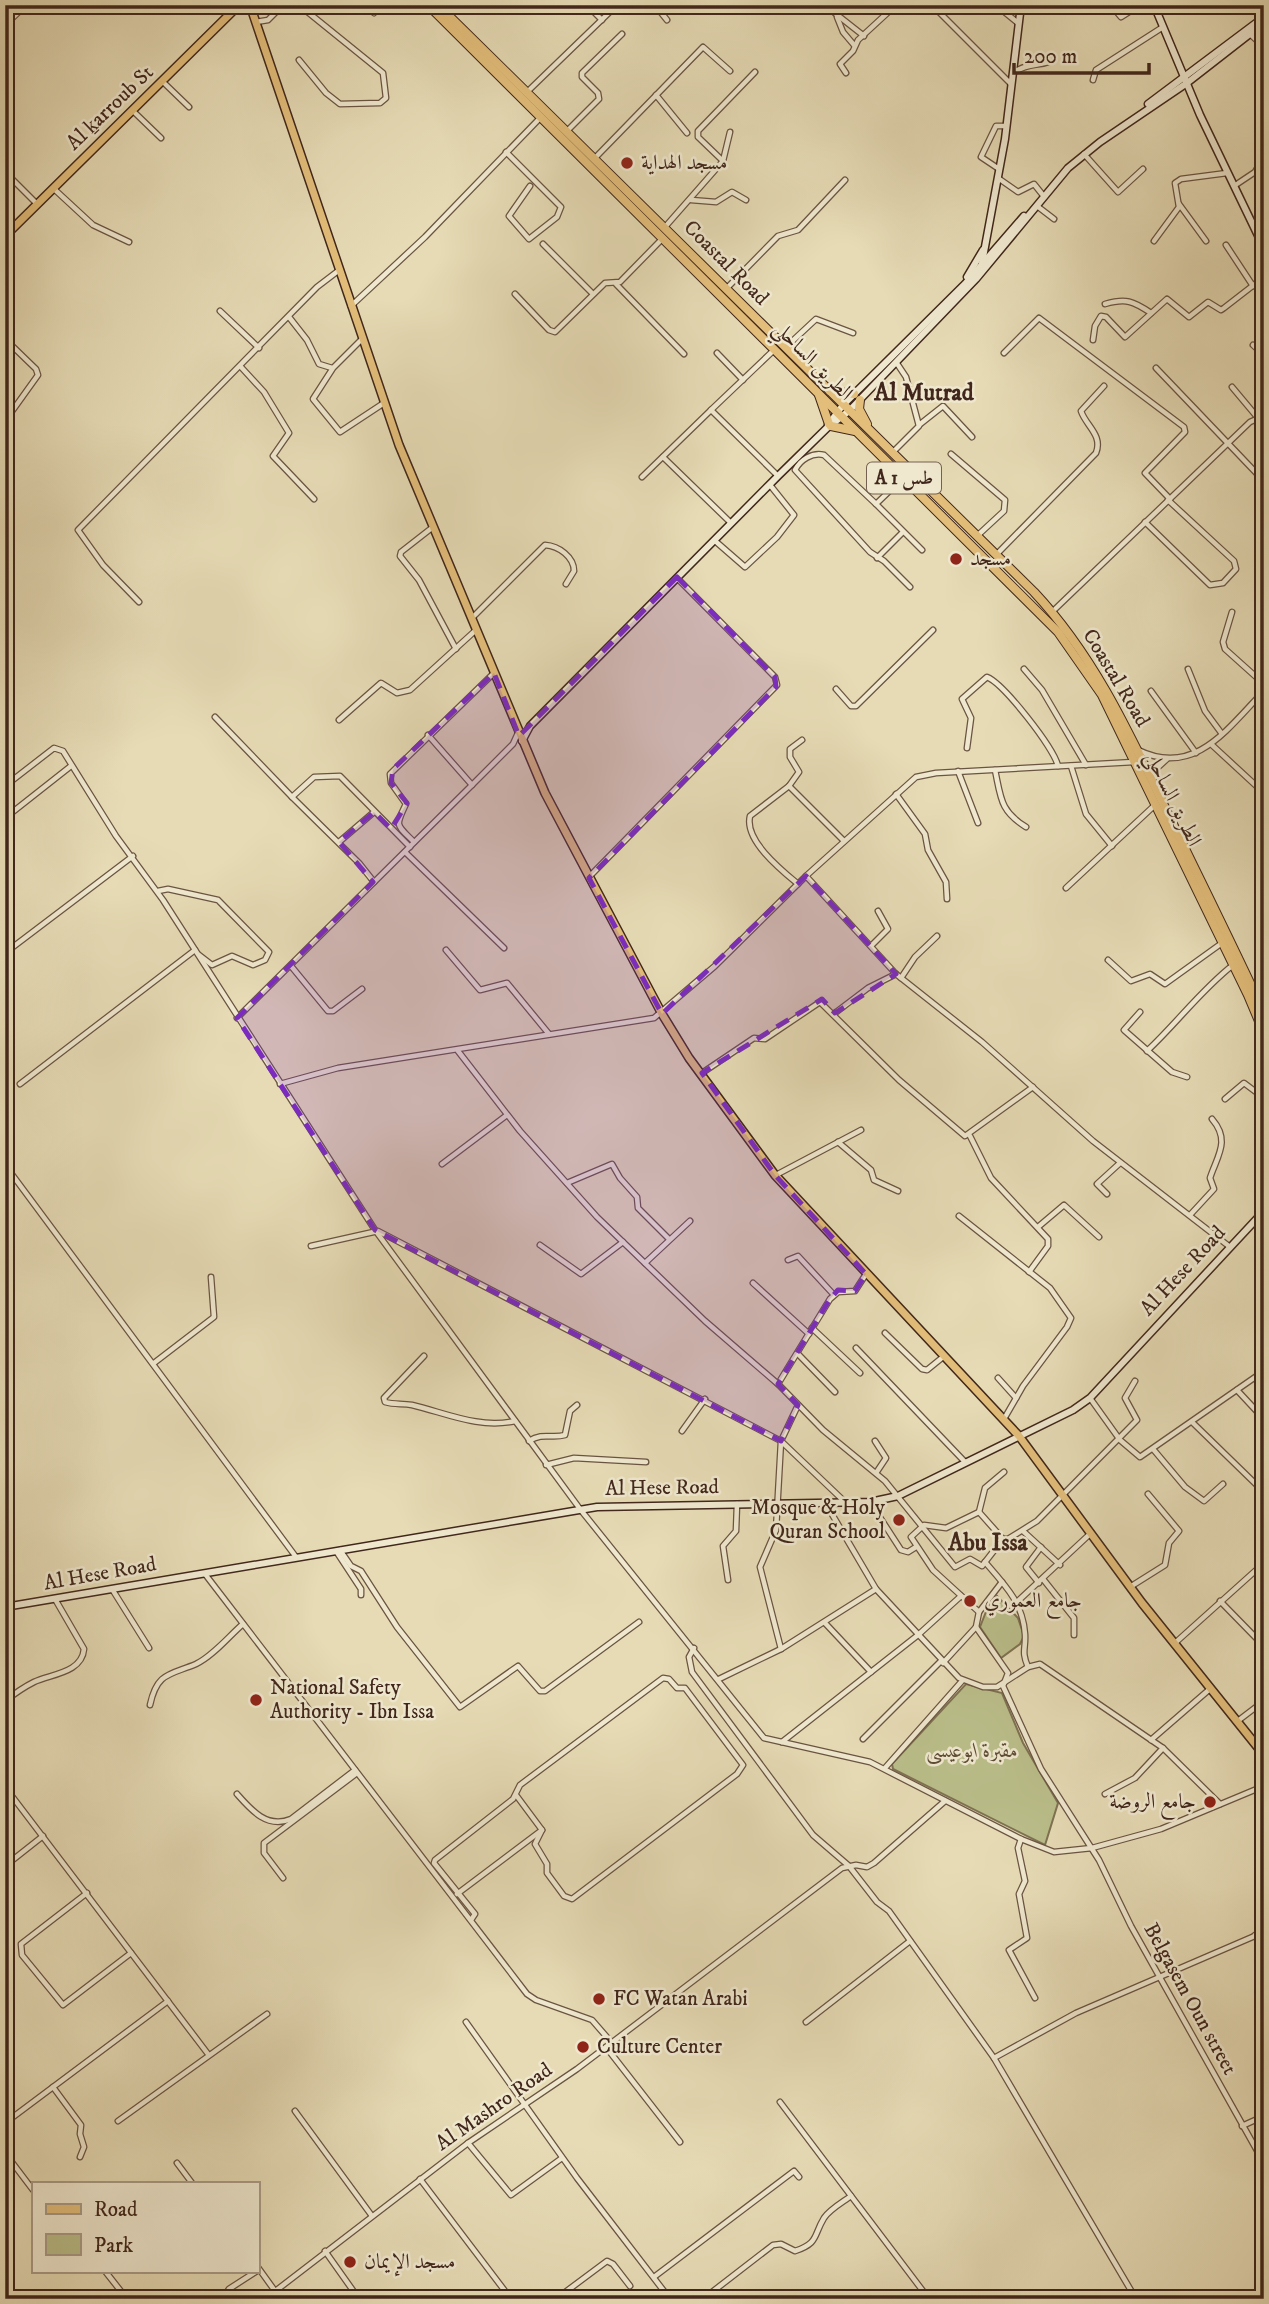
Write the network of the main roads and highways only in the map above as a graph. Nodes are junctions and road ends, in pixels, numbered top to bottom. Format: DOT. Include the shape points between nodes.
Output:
graph roads {
  1 [pos="239,5"];
  2 [pos="250,5"];
  3 [pos="428,5"];
  4 [pos="438,5"];
  5 [pos="5,236"];
  6 [pos="781,348"];
  7 [pos="829,391"];
  8 [pos="818,393"];
  9 [pos="843,411"];
  10 [pos="857,432"];
  11 [pos="871,433"];
  12 [pos="1264,1013"];
  13 [pos="1264,1033"];
  14 [pos="1264,1755"];
  1 -- 5 [label="main road, Al ḵarroub St"];
  2 -- 14 [label="main road" via="384,403 433,527 522,742 662,1014 775,1175 1019,1436 1129,1587"];
  3 -- 6 [label="highway, الطريق الساحلي / A 1 طس"];
  4 -- 6 [label="highway, Coastal Road / A 1 طس" via="665,227"];
  6 -- 7 [label="highway, Coastal Road / A 1 طس"];
  6 -- 8 [label="highway, الطريق الساحلي / A 1 طس"];
  7 -- 9 [label="highway, Coastal Road / A 1 طس"];
  7 -- 11 [label="highway" via="857,397"];
  8 -- 9 [label="highway, الطريق الساحلي / A 1 طس"];
  8 -- 10 [label="highway" via="829,426"];
  9 -- 10 [label="highway, الطريق الساحلي / A 1 طس"];
  9 -- 11 [label="highway, Coastal Road / A 1 طس"];
  10 -- 13 [label="highway, الطريق الساحلي / A 1 طس" via="1058,632 1096,684"];
  11 -- 12 [label="highway, Coastal Road / A 1 طس" via="1052,612 1093,665"];
}
